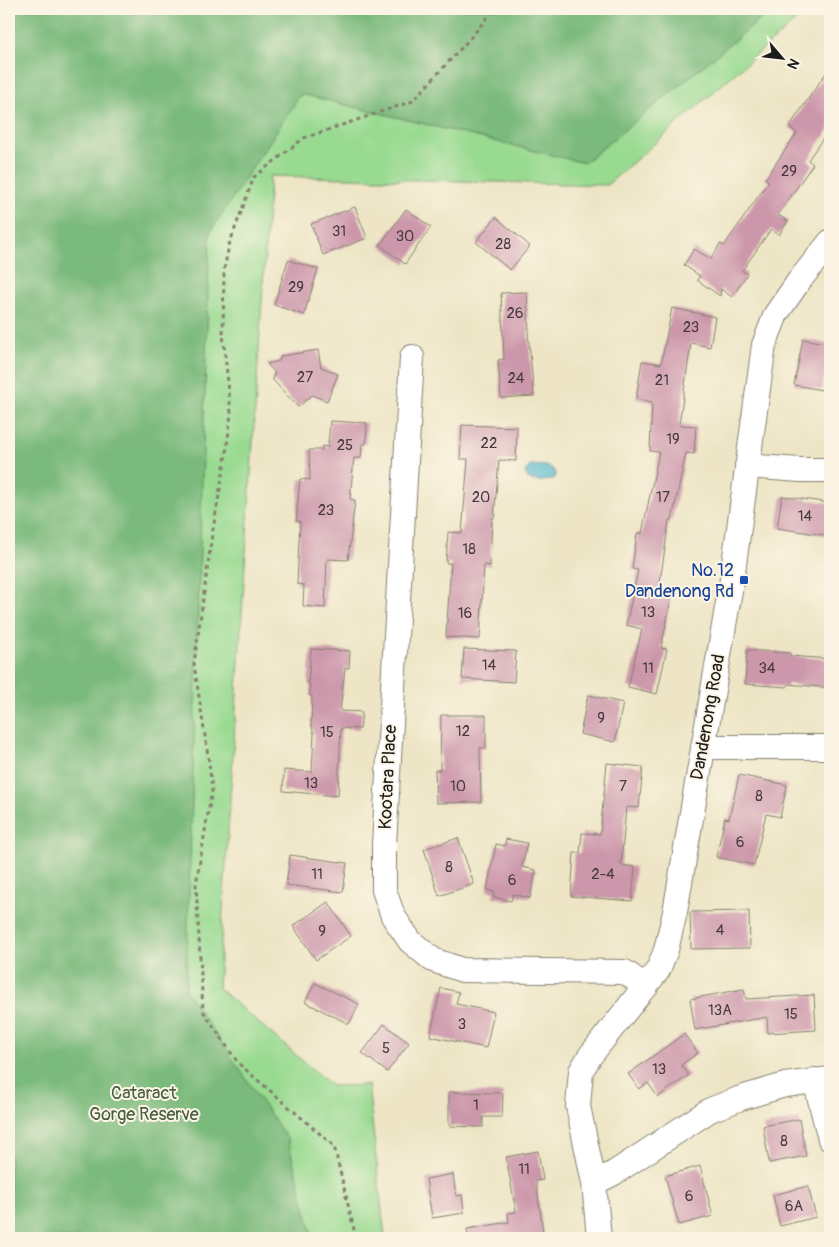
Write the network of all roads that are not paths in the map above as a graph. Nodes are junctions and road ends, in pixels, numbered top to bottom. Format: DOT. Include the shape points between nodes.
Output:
graph roads {
  1 [pos="830,242"];
  2 [pos="412,357"];
  3 [pos="748,466"];
  4 [pos="830,470"];
  5 [pos="703,747"];
  6 [pos="830,747"];
  7 [pos="646,987"];
  8 [pos="822,1080"];
  9 [pos="830,1139"];
  10 [pos="594,1183"];
  11 [pos="599,1238"];
  1 -- 3 [label="street, Dandenong Road" via="776,314 764,346"];
  2 -- 7 [label="street, Kootara Place" via="384,844 384,890 393,916 410,941 433,960 462,970 625,972"];
  3 -- 4 [label="street"];
  3 -- 5 [label="street, Dandenong Road"];
  5 -- 6 [label="street"];
  5 -- 7 [label="street, Dandenong Road" via="666,950"];
  7 -- 10 [label="street, Dandenong Road" via="581,1071 578,1106"];
  8 -- 9 [label="street"];
  8 -- 10 [label="street" via="758,1092 710,1110"];
  10 -- 11 [label="street, Dandenong Road"];
}
